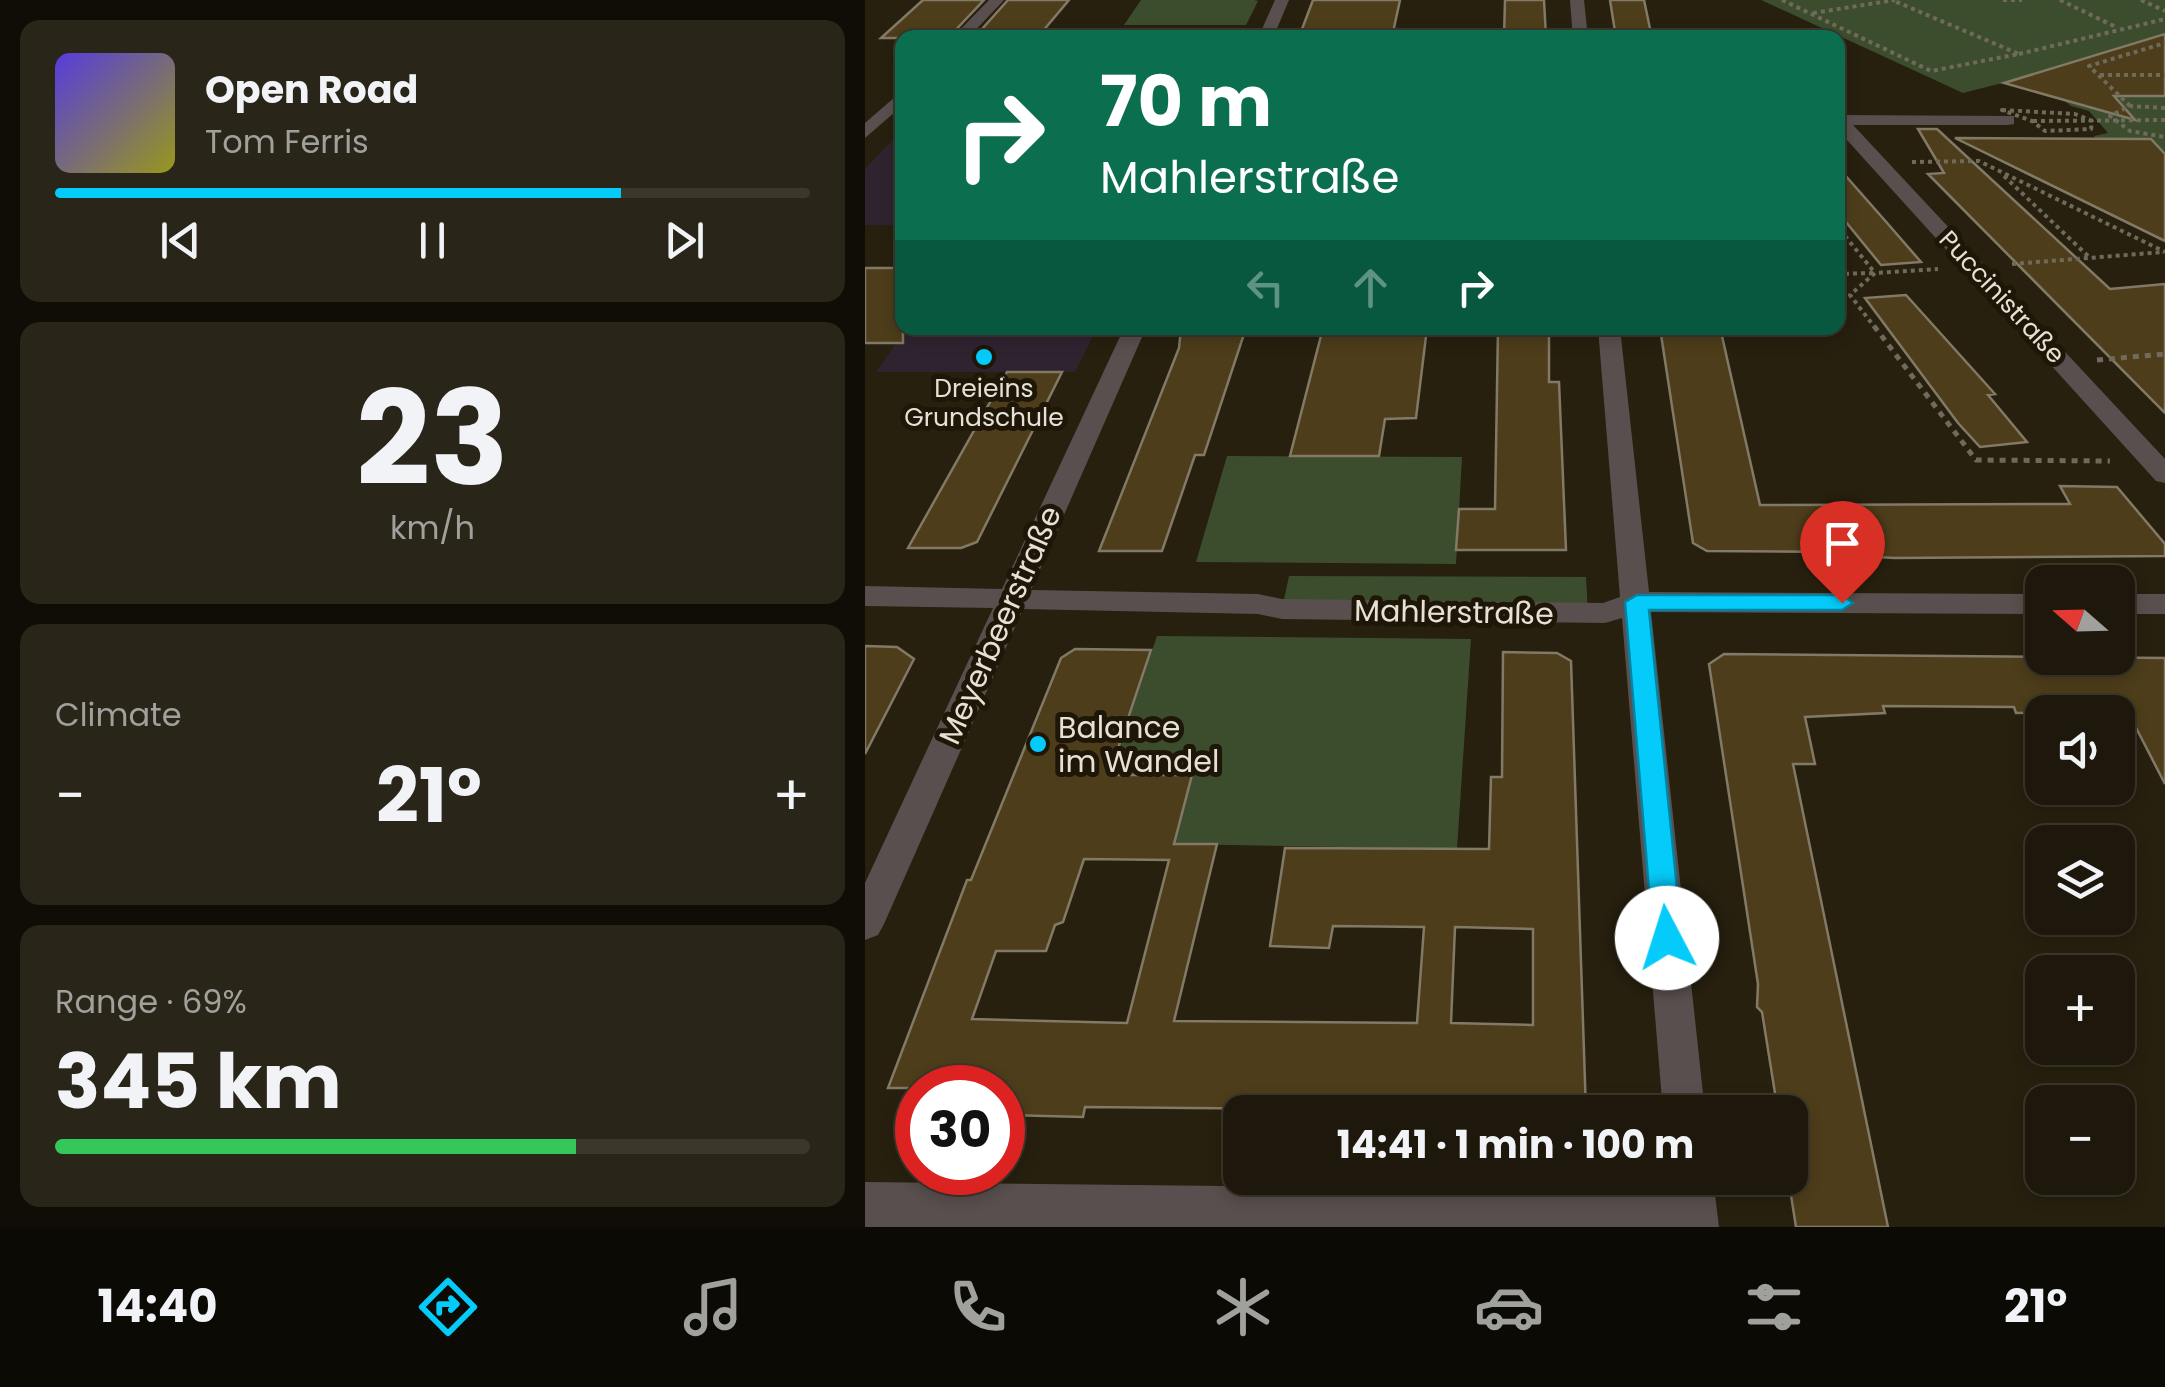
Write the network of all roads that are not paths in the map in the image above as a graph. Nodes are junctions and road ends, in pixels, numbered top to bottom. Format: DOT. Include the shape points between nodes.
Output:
graph roads {
  1 [pos="997,0"];
  2 [pos="1282,0"];
  3 [pos="1577,0"];
  4 [pos="967,30"];
  5 [pos="1269,30"];
  6 [pos="1580,30"];
  7 [pos="895,101"];
  8 [pos="2005,115"];
  9 [pos="873,117"];
  10 [pos="1845,120"];
  11 [pos="1845,126"];
  12 [pos="865,133"];
  13 [pos="1132,335"];
  14 [pos="1610,335"];
  15 [pos="2165,475"];
  16 [pos="865,596"];
  17 [pos="1012,598"];
  18 [pos="1637,602"];
  19 [pos="2025,604"];
  20 [pos="2135,604"];
  21 [pos="2165,604"];
  22 [pos="865,924"];
  23 [pos="1682,1095"];
  24 [pos="865,1205"];
  25 [pos="1694,1206"];
  1 -- 4 [label="street"];
  2 -- 5 [label="street"];
  3 -- 6 [label="street"];
  7 -- 9 [label="street"];
  8 -- 10 [label="street"];
  9 -- 12 [label="street"];
  11 -- 15 [label="street, Puccinistraße"];
  13 -- 17 [label="street, Meyerbeerstraße"];
  14 -- 18 [label="street"];
  16 -- 17 [label="street, Mahlerstraße"];
  17 -- 18 [label="street, Mahlerstraße" via="1282,610 1597,613"];
  17 -- 22 [label="street, Meyerbeerstraße"];
  18 -- 19 [label="street, Mahlerstraße"];
  18 -- 23 [label="street"];
  20 -- 21 [label="street"];
  24 -- 25 [label="street"];
}
